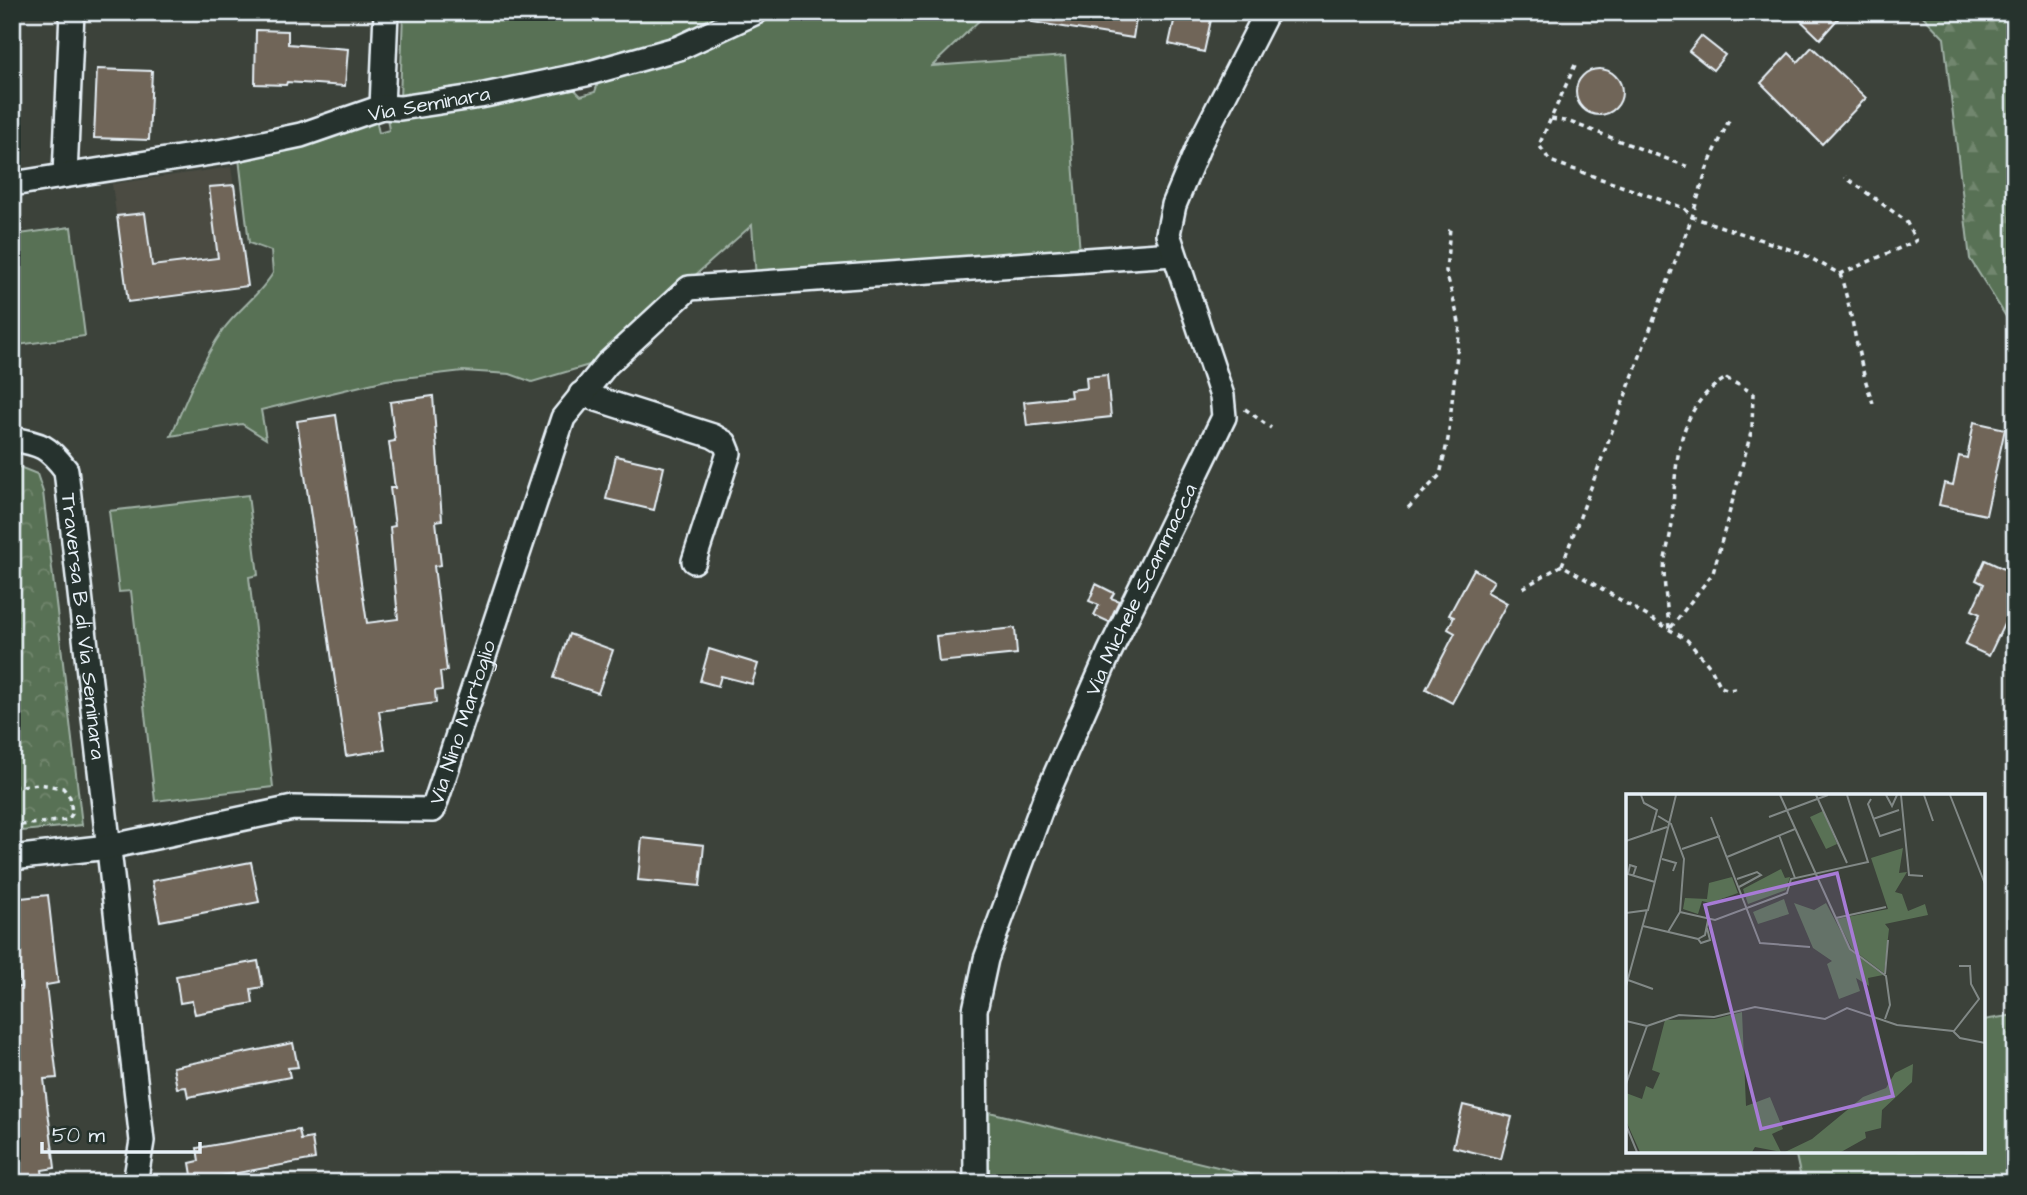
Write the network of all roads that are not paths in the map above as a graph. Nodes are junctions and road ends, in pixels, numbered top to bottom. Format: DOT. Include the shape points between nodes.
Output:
graph roads {
  1 [pos="72,12"];
  2 [pos="386,12"];
  3 [pos="756,12"];
  4 [pos="1267,12"];
  5 [pos="382,107"];
  6 [pos="65,175"];
  7 [pos="12,184"];
  8 [pos="1173,254"];
  9 [pos="581,394"];
  10 [pos="12,439"];
  11 [pos="694,561"];
  12 [pos="108,847"];
  13 [pos="12,858"];
  14 [pos="135,1183"];
  15 [pos="976,1183"];
  1 -- 6 [label="street"];
  2 -- 5 [label="street"];
  3 -- 5 [label="street, Via Seminara" via="679,48 586,74 480,96"];
  4 -- 8 [label="street, Via Michele Scammacca" via="1174,205 1168,234"];
  5 -- 6 [label="street, Via Seminara" via="289,138"];
  6 -- 7 [label="street, Via Seminara"];
  8 -- 9 [label="street" via="689,288"];
  8 -- 15 [label="street, Via Michele Scammacca" via="1222,396 1224,417 1049,789 986,959 975,1010"];
  9 -- 11 [label="street" via="725,443 729,453"];
  9 -- 12 [label="street, Via Nino Martoglio" via="563,418 433,810 293,808"];
  10 -- 12 [label="street, Traversa B di Via Seminara" via="52,451 66,470"];
  12 -- 13 [label="street, Via Nino Martoglio"];
  12 -- 14 [label="street, Traversa B di Via Seminara" via="142,1141"];
}
